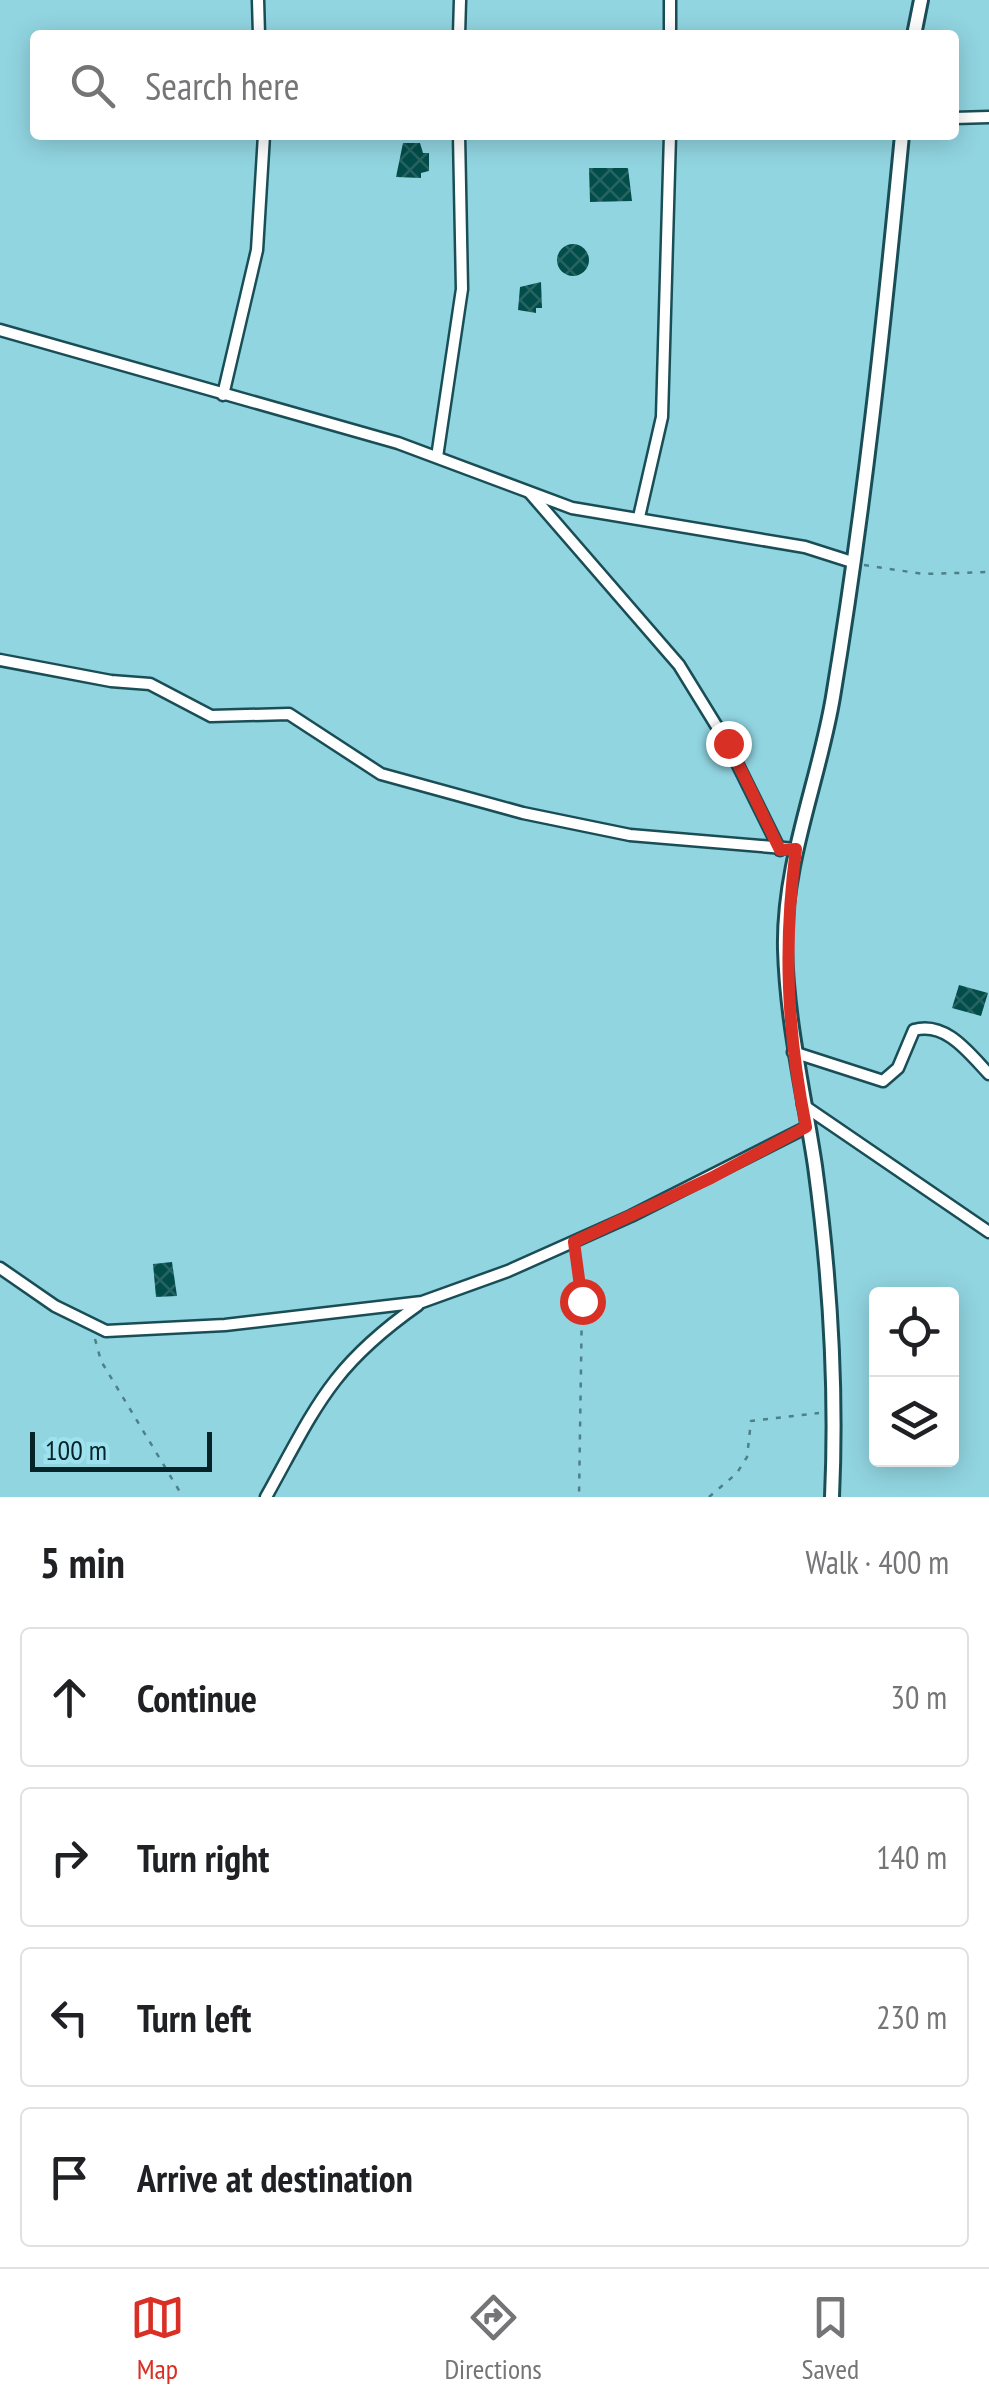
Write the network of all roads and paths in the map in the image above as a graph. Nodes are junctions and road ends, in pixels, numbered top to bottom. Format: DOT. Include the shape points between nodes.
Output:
graph roads {
  1 [pos="258,0"];
  2 [pos="460,0"];
  3 [pos="670,0"];
  4 [pos="921,0"];
  5 [pos="259,30"];
  6 [pos="459,30"];
  7 [pos="670,30"];
  8 [pos="915,30"];
  9 [pos="989,117"];
  10 [pos="959,118"];
  11 [pos="264,140"];
  12 [pos="458,140"];
  13 [pos="670,140"];
  14 [pos="902,140"];
  15 [pos="0,330"];
  16 [pos="223,395"];
  17 [pos="438,457"];
  18 [pos="529,491"];
  19 [pos="639,517"];
  20 [pos="852,562"];
  21 [pos="989,572"];
  22 [pos="0,660"];
  23 [pos="796,849"];
  24 [pos="780,850"];
  25 [pos="794,1052"];
  26 [pos="989,1074"];
  27 [pos="802,1104"];
  28 [pos="806,1127"];
  29 [pos="989,1232"];
  30 [pos="574,1242"];
  31 [pos="0,1268"];
  32 [pos="422,1302"];
  33 [pos="95,1328"];
  34 [pos="836,1411"];
  35 [pos="183,1497"];
  36 [pos="266,1497"];
  37 [pos="579,1497"];
  38 [pos="710,1497"];
  39 [pos="832,1497"];
  1 -- 5 [label="street"];
  2 -- 6 [label="street"];
  3 -- 7 [label="street"];
  4 -- 8 [label="street"];
  9 -- 10 [label="street"];
  11 -- 16 [label="street" via="257,250"];
  12 -- 17 [label="street" via="462,289"];
  13 -- 19 [label="street" via="664,384"];
  14 -- 20 [label="street" via="885,325"];
  15 -- 16 [label="street"];
  16 -- 17 [label="street"];
  17 -- 18 [label="street"];
  18 -- 19 [label="street" via="572,508"];
  18 -- 24 [label="street" via="680,665 728,743"];
  19 -- 20 [label="street"];
  20 -- 21 [label="path" via="923,574"];
  20 -- 23 [label="street" via="825,741"];
  22 -- 24 [label="street" via="150,684 211,716 289,714 381,774 524,812 630,835"];
  23 -- 24 [label="street"];
  23 -- 25 [label="street" via="785,948"];
  25 -- 26 [label="street" via="883,1081 898,1068 914,1030 934,1028"];
  25 -- 27 [label="street"];
  27 -- 28 [label="street"];
  27 -- 29 [label="street"];
  28 -- 30 [label="street"];
  28 -- 34 [label="street" via="824,1238"];
  30 -- 32 [label="street"];
  30 -- 37 [label="path" via="582,1301"];
  31 -- 33 [label="street"];
  32 -- 33 [label="street" via="224,1325"];
  32 -- 36 [label="street" via="341,1368"];
  33 -- 35 [label="path" via="94,1348"];
  34 -- 38 [label="path" via="751,1421 747,1457"];
  34 -- 39 [label="street"];
}
